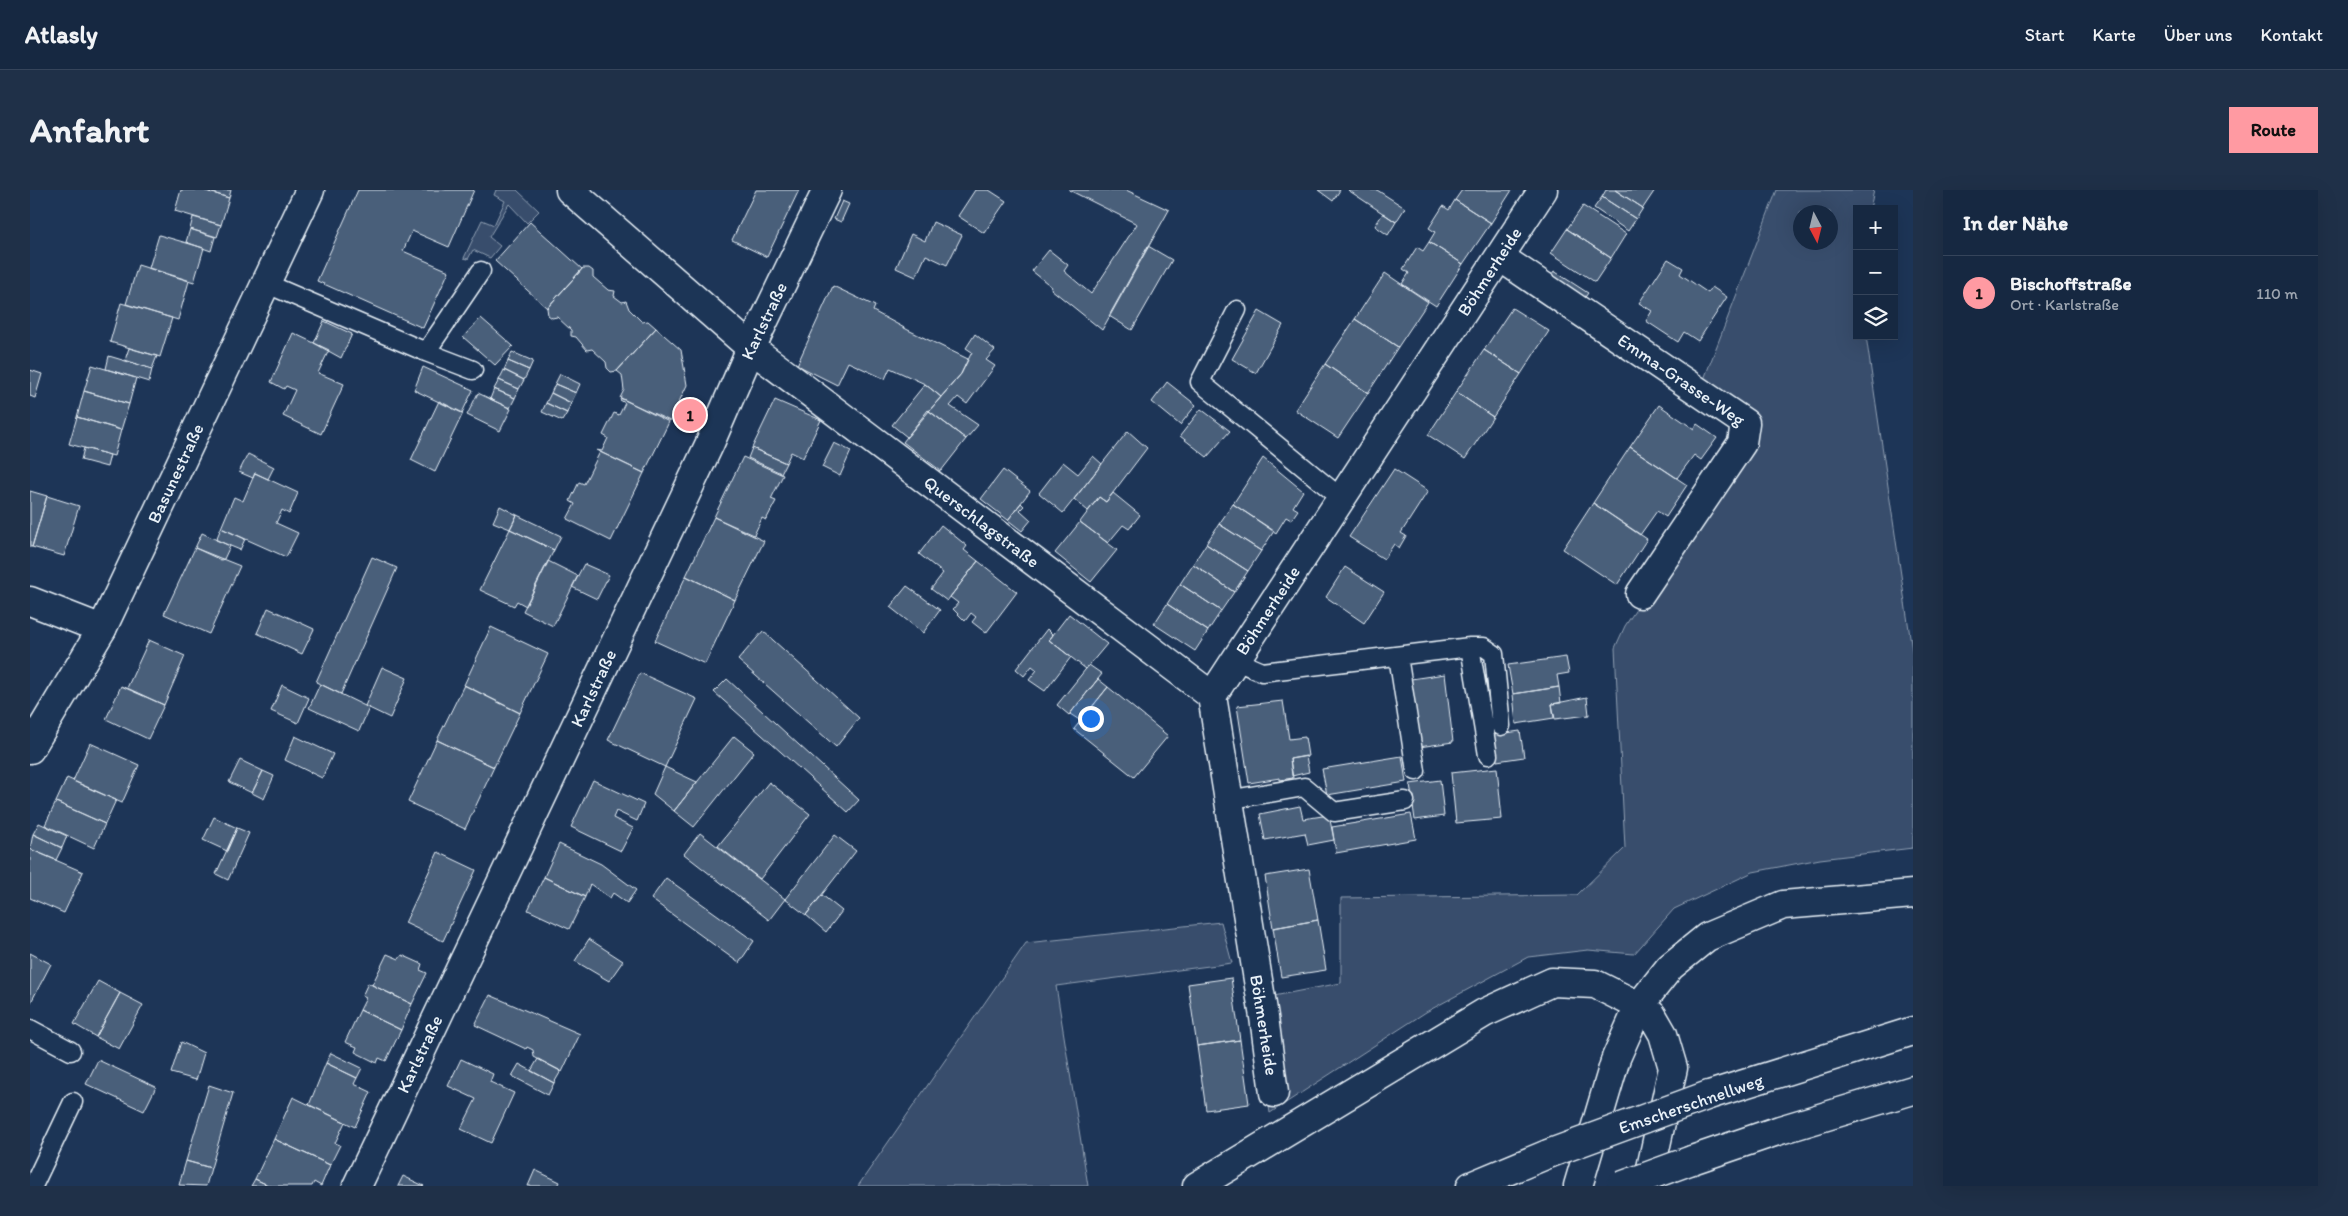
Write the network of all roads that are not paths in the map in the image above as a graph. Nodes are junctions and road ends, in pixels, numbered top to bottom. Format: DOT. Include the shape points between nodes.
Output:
graph roads {
  1 [pos="310,190"];
  2 [pos="570,190"];
  3 [pos="827,190"];
  4 [pos="1543,190"];
  5 [pos="1500,257"];
  6 [pos="481,271"];
  7 [pos="266,283"];
  8 [pos="1237,310"];
  9 [pos="751,348"];
  10 [pos="426,352"];
  11 [pos="473,370"];
  12 [pos="1340,498"];
  13 [pos="1640,594"];
  14 [pos="30,602"];
  15 [pos="102,629"];
  16 [pos="1470,647"];
  17 [pos="1398,656"];
  18 [pos="1234,660"];
  19 [pos="1212,696"];
  20 [pos="1501,726"];
  21 [pos="30,749"];
  22 [pos="1488,756"];
  23 [pos="1416,772"];
  24 [pos="1227,800"];
  25 [pos="1405,801"];
  26 [pos="1913,894"];
  27 [pos="1639,1006"];
  28 [pos="30,1029"];
  29 [pos="1913,1031"];
  30 [pos="71,1051"];
  31 [pos="1913,1090"];
  32 [pos="1274,1093"];
  33 [pos="73,1102"];
  34 [pos="33,1186"];
  35 [pos="357,1186"];
  36 [pos="1197,1186"];
  37 [pos="1471,1186"];
  38 [pos="1578,1186"];
  39 [pos="1621,1186"];
  40 [pos="1647,1186"];
  1 -- 7 [label="main road, Basunestraße"];
  2 -- 9 [label="main road, Querschlagstraße"];
  3 -- 9 [label="main road, Karlstraße"];
  4 -- 5 [label="main road, Böhmerheide"];
  5 -- 12 [label="main road, Böhmerheide"];
  5 -- 13 [label="main road, Emma-Grasse-Weg" via="1745,424 1742,443"];
  6 -- 10 [label="lane"];
  7 -- 10 [label="lane"];
  7 -- 15 [label="main road, Basunestraße"];
  8 -- 12 [label="lane" via="1200,382"];
  9 -- 19 [label="main road, Querschlagstraße"];
  9 -- 35 [label="main road, Karlstraße" via="729,403"];
  10 -- 11 [label="lane"];
  12 -- 18 [label="main road, Böhmerheide"];
  14 -- 15 [label="main road"];
  15 -- 21 [label="main road, Basunestraße"];
  16 -- 17 [label="lane"];
  16 -- 20 [label="lane" via="1484,648 1494,654"];
  16 -- 22 [label="lane"];
  17 -- 18 [label="lane" via="1262,672"];
  17 -- 23 [label="lane"];
  18 -- 19 [label="main road, Böhmerheide"];
  19 -- 24 [label="main road, Böhmerheide"];
  24 -- 25 [label="lane" via="1304,787 1334,812"];
  24 -- 32 [label="main road, Böhmerheide"];
  26 -- 27 [label="main road" via="1783,905 1707,938 1670,967"];
  27 -- 36 [label="main road" via="1595,984 1552,982 1484,1013"];
  27 -- 38 [label="main road" via="1616,1058"];
  27 -- 40 [label="main road" via="1652,1015 1663,1034 1673,1068"];
  28 -- 30 [label="lane"];
  29 -- 37 [label="main road, Emscherschnellweg, bridge" via="1709,1095"];
  31 -- 39 [label="main road, bridge" via="1780,1130"];
  33 -- 34 [label="lane"];
}
